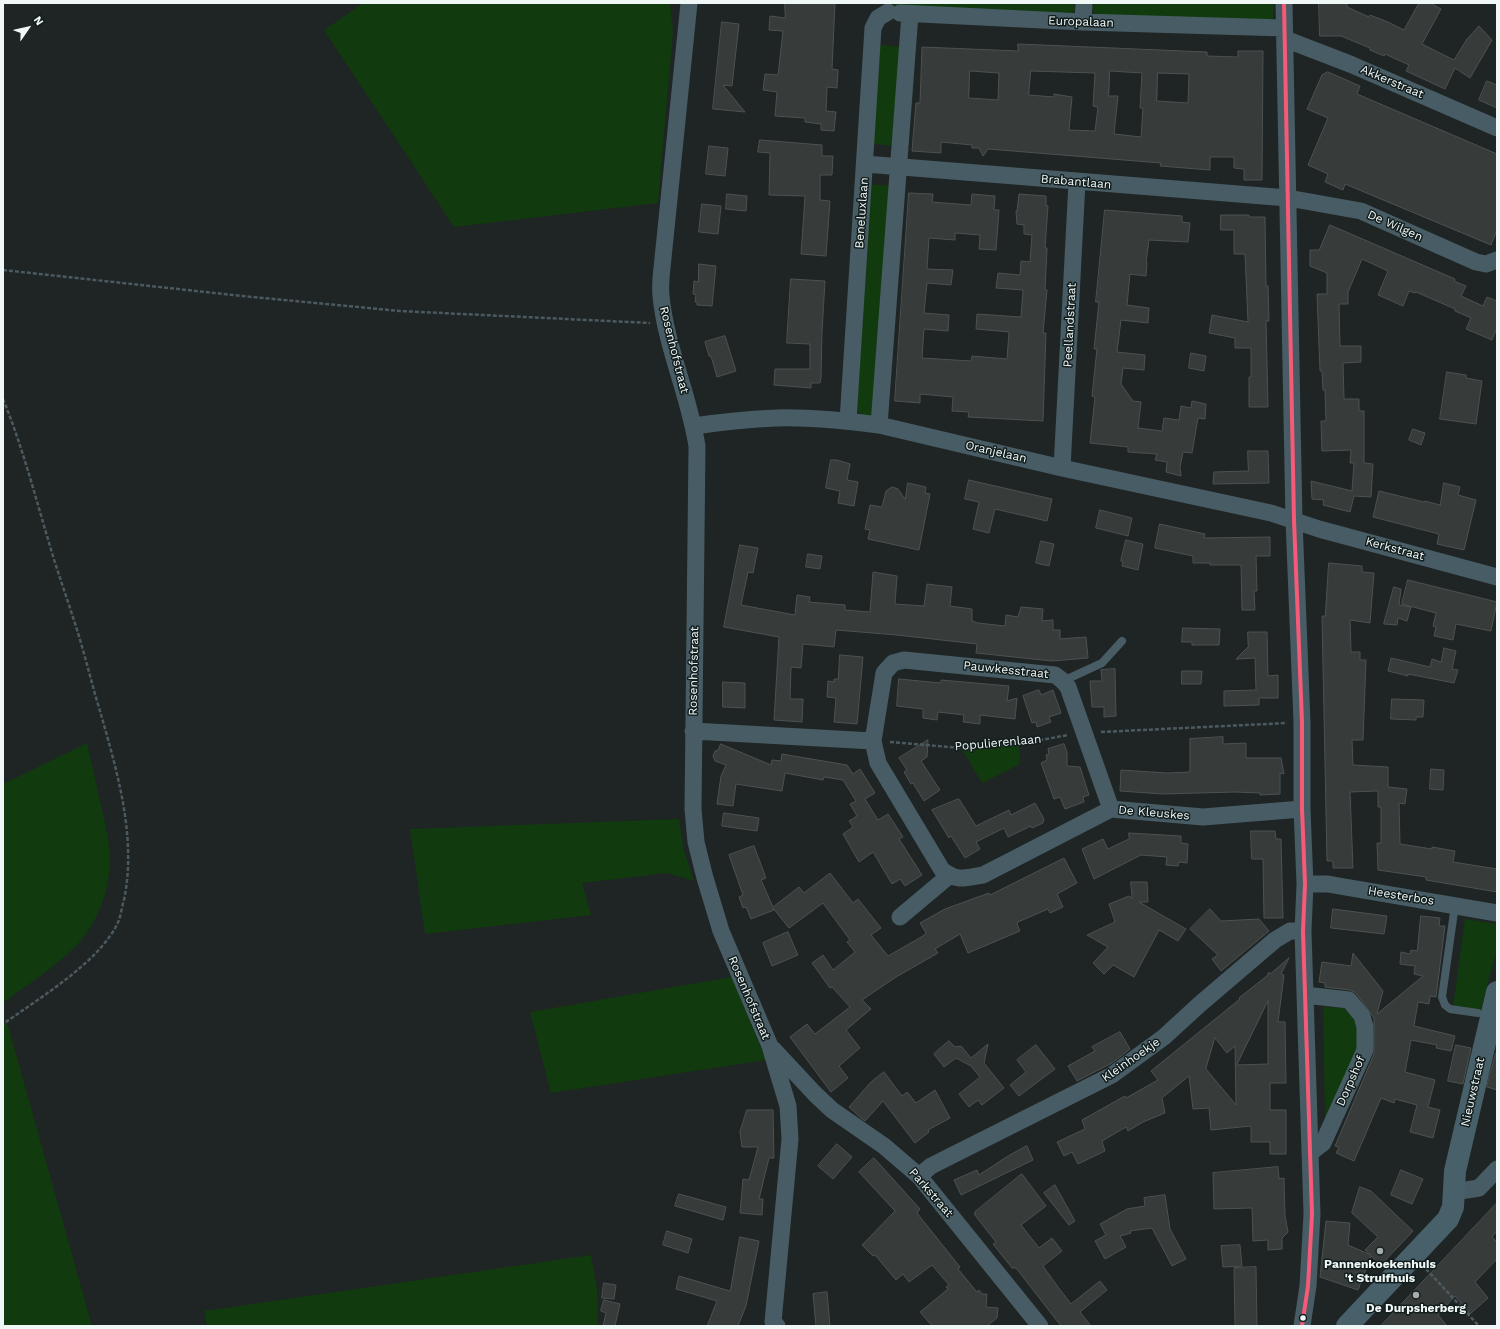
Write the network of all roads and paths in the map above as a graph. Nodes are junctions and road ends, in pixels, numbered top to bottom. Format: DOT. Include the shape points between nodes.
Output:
graph roads {
  1 [pos="689,3"];
  2 [pos="1084,3"];
  3 [pos="1284,3"];
  4 [pos="885,7"];
  5 [pos="910,14"];
  6 [pos="1082,22"];
  7 [pos="1285,34"];
  8 [pos="1497,128"];
  9 [pos="865,164"];
  10 [pos="898,167"];
  11 [pos="1077,182"];
  12 [pos="1288,198"];
  13 [pos="1497,260"];
  14 [pos="3,270"];
  15 [pos="665,322"];
  16 [pos="3,400"];
  17 [pos="848,421"];
  18 [pos="879,425"];
  19 [pos="694,426"];
  20 [pos="1062,468"];
  21 [pos="1294,520"];
  22 [pos="1497,577"];
  23 [pos="1122,640"];
  24 [pos="1063,680"];
  25 [pos="1302,722"];
  26 [pos="693,731"];
  27 [pos="1084,732"];
  28 [pos="873,741"];
  29 [pos="1111,809"];
  30 [pos="1302,809"];
  31 [pos="950,876"];
  32 [pos="1305,884"];
  33 [pos="1455,905"];
  34 [pos="1497,912"];
  35 [pos="900,917"];
  36 [pos="1303,931"];
  37 [pos="1305,995"];
  38 [pos="1492,1002"];
  39 [pos="3,1024"];
  40 [pos="770,1046"];
  41 [pos="815,1094"];
  42 [pos="788,1106"];
  43 [pos="1310,1153"];
  44 [pos="1497,1169"];
  45 [pos="919,1176"];
  46 [pos="1454,1192"];
  47 [pos="1414,1256"];
  48 [pos="773,1325"];
  49 [pos="1040,1326"];
  50 [pos="1302,1326"];
  51 [pos="1347,1326"];
  52 [pos="1479,1326"];
  1 -- 15 [label="street, Rosenhofstraat" via="662,268 660,295"];
  2 -- 6 [label="street"];
  3 -- 7 [label="street"];
  4 -- 5 [label="street, Europalaan"];
  4 -- 9 [label="street, Beneluxlaan" via="873,28"];
  5 -- 6 [label="street, Europalaan"];
  5 -- 10 [label="street"];
  6 -- 7 [label="street, Europalaan"];
  7 -- 8 [label="street, Akkerstraat"];
  7 -- 12 [label="street"];
  9 -- 10 [label="street, Brabantlaan"];
  9 -- 17 [label="street, Beneluxlaan"];
  10 -- 11 [label="street, Brabantlaan"];
  10 -- 18 [label="street"];
  11 -- 12 [label="street, Brabantlaan"];
  11 -- 20 [label="street, Peellandstraat"];
  12 -- 13 [label="street, De Wilgen" via="1361,211 1476,262 1486,264"];
  12 -- 21 [label="street"];
  14 -- 15 [label="path" via="400,311 646,324"];
  15 -- 19 [label="street, Rosenhofstraat"];
  16 -- 39 [label="path" via="78,634 117,778 128,835 127,885 119,920 108,940 89,960"];
  17 -- 18 [label="street, Oranjelaan"];
  17 -- 19 [label="street, Oranjelaan" via="778,418"];
  18 -- 20 [label="street, Oranjelaan"];
  19 -- 26 [label="street, Rosenhofstraat" via="696,454"];
  20 -- 21 [label="street, Oranjelaan"];
  21 -- 22 [label="street, Kerkstraat"];
  21 -- 25 [label="street"];
  23 -- 24 [label="lane" via="1102,663"];
  24 -- 27 [label="street, Pauwkesstraat"];
  24 -- 28 [label="street, Pauwkesstraat" via="1055,675 904,660 893,663 884,673"];
  25 -- 27 [label="path, Populierenlaan"];
  25 -- 30 [label="street"];
  26 -- 28 [label="street"];
  26 -- 40 [label="street, Rosenhofstraat" via="693,809 696,842 721,931"];
  27 -- 28 [label="path, Populierenlaan" via="1019,744 961,748"];
  27 -- 29 [label="street, Pauwkesstraat"];
  28 -- 31 [label="street" via="878,763 942,870"];
  29 -- 30 [label="street, De Kleuskes" via="1203,817"];
  29 -- 31 [label="street, De Kleuskes" via="982,875 960,879"];
  30 -- 32 [label="street"];
  31 -- 35 [label="street"];
  32 -- 33 [label="street, Heesterbos" via="1328,884"];
  32 -- 36 [label="street"];
  33 -- 34 [label="street, Heesterbos"];
  33 -- 38 [label="lane" via="1442,997 1445,1006 1450,1009"];
  36 -- 37 [label="street"];
  36 -- 45 [label="street, Kleinhoekje" via="1290,931 1275,940 1164,1037 1112,1075 931,1166"];
  37 -- 43 [label="street"];
  37 -- 43 [label="street, Dorpshof" via="1349,1000 1362,1016 1365,1027 1365,1050 1323,1144"];
  38 -- 46 [label="street, Nieuwstraat" via="1455,1171"];
  40 -- 41 [label="street, Parkstraat"];
  40 -- 42 [label="street, Rosenhofstraat"];
  41 -- 42 [label="street"];
  41 -- 45 [label="street, Parkstraat" via="832,1110 884,1146"];
  42 -- 48 [label="street, Rosenhofstraat" via="790,1139"];
  43 -- 50 [label="street" via="1312,1214 1308,1286"];
  44 -- 46 [label="street" via="1479,1188"];
  45 -- 49 [label="street, Parkstraat"];
  46 -- 47 [label="street, Nieuwstraat" via="1453,1207 1448,1219"];
  47 -- 51 [label="street, Nieuwstraat"];
  47 -- 52 [label="path"];
}
